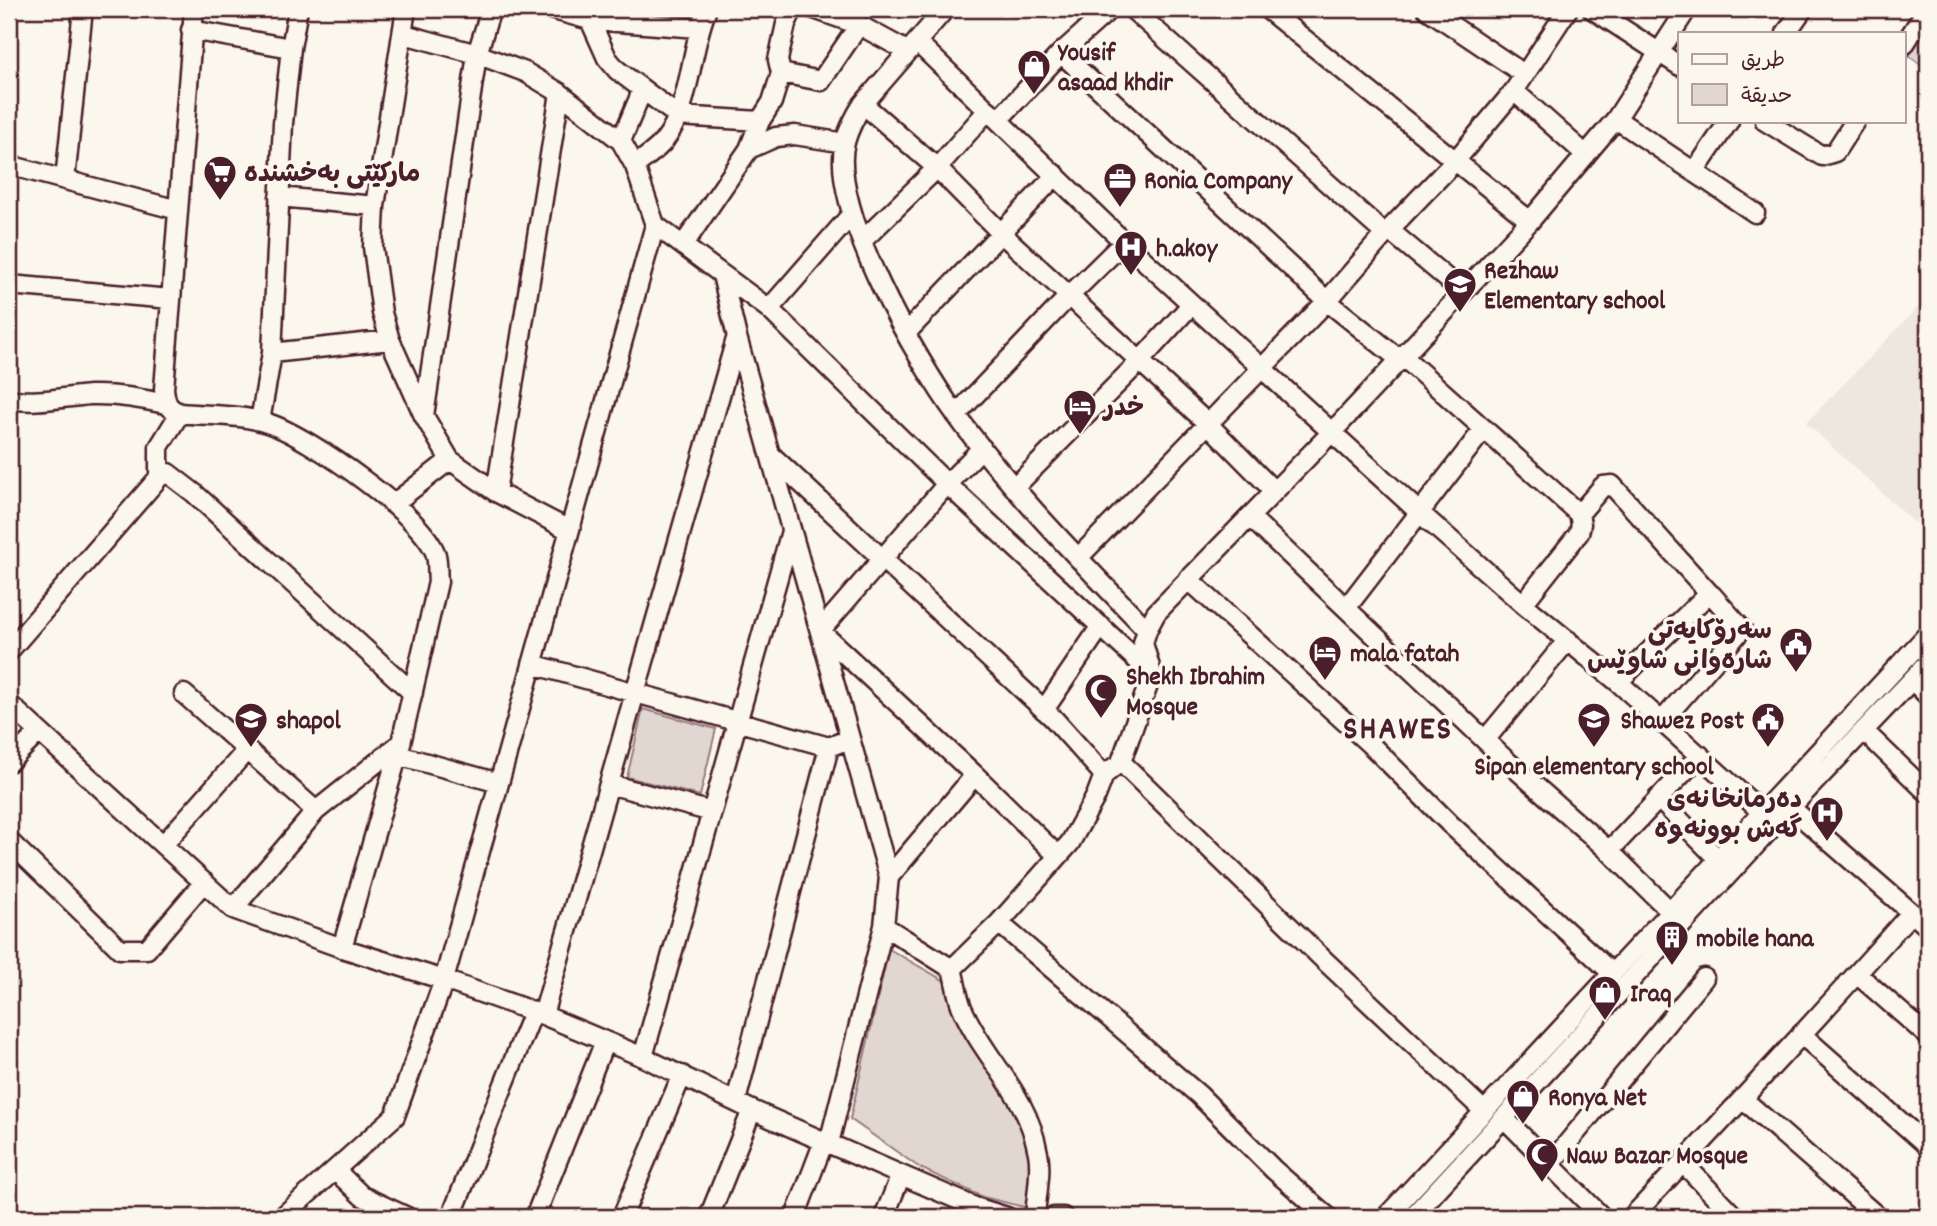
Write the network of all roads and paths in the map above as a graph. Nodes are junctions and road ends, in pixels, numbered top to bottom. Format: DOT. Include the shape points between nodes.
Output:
graph roads {
  1 [pos="83,9"];
  2 [pos="194,9"];
  3 [pos="299,9"];
  4 [pos="406,9"];
  5 [pos="491,9"];
  6 [pos="551,9"];
  7 [pos="707,9"];
  8 [pos="793,9"];
  9 [pos="814,9"];
  10 [pos="945,9"];
  11 [pos="1110,9"];
  12 [pos="1132,9"];
  13 [pos="1267,9"];
  14 [pos="1427,9"];
  15 [pos="1568,9"];
  16 [pos="1592,9"];
  17 [pos="1687,9"];
  18 [pos="1802,9"];
  19 [pos="1927,9"];
  20 [pos="596,16"];
  21 [pos="859,25"];
  22 [pos="699,28"];
  23 [pos="191,30"];
  24 [pos="1787,32"];
  25 [pos="404,34"];
  26 [pos="1906,43"];
  27 [pos="912,47"];
  28 [pos="291,48"];
  29 [pos="1658,52"];
  30 [pos="1061,53"];
  31 [pos="477,54"];
  32 [pos="1678,65"];
  33 [pos="781,73"];
  34 [pos="1524,74"];
  35 [pos="642,90"];
  36 [pos="1514,91"];
  37 [pos="560,93"];
  38 [pos="863,104"];
  39 [pos="993,115"];
  40 [pos="678,116"];
  41 [pos="1616,119"];
  42 [pos="760,121"];
  43 [pos="1728,122"];
  44 [pos="1767,122"];
  45 [pos="1854,122"];
  46 [pos="621,141"];
  47 [pos="845,143"];
  48 [pos="749,149"];
  49 [pos="1587,155"];
  50 [pos="1455,160"];
  51 [pos="9,165"];
  52 [pos="635,166"];
  53 [pos="937,168"];
  54 [pos="1695,171"];
  55 [pos="1056,175"];
  56 [pos="65,180"];
  57 [pos="279,197"];
  58 [pos="375,206"];
  59 [pos="178,210"];
  60 [pos="1755,213"];
  61 [pos="851,215"];
  62 [pos="1530,221"];
  63 [pos="655,225"];
  64 [pos="1387,232"];
  65 [pos="1001,233"];
  66 [pos="862,241"];
  67 [pos="1124,242"];
  68 [pos="684,244"];
  69 [pos="722,275"];
  70 [pos="9,285"];
  71 [pos="1463,292"];
  72 [pos="1069,296"];
  73 [pos="171,299"];
  74 [pos="1327,301"];
  75 [pos="1191,305"];
  76 [pos="769,309"];
  77 [pos="906,333"];
  78 [pos="737,337"];
  79 [pos="390,340"];
  80 [pos="272,353"];
  81 [pos="1399,359"];
  82 [pos="1139,362"];
  83 [pos="1263,368"];
  84 [pos="9,399"];
  85 [pos="173,409"];
  86 [pos="956,415"];
  87 [pos="424,416"];
  88 [pos="260,421"];
  89 [pos="1207,423"];
  90 [pos="1483,430"];
  91 [pos="1332,432"];
  92 [pos="982,448"];
  93 [pos="770,454"];
  94 [pos="450,460"];
  95 [pos="159,477"];
  96 [pos="947,484"];
  97 [pos="1015,487"];
  98 [pos="1273,490"];
  99 [pos="496,492"];
  100 [pos="393,504"];
  101 [pos="1420,513"];
  102 [pos="1579,514"];
  103 [pos="1250,517"];
  104 [pos="791,529"];
  105 [pos="569,530"];
  106 [pos="1078,558"];
  107 [pos="882,560"];
  108 [pos="1188,579"];
  109 [pos="1710,594"];
  110 [pos="1523,604"];
  111 [pos="1348,607"];
  112 [pos="1101,626"];
  113 [pos="1147,630"];
  114 [pos="820,631"];
  115 [pos="1928,634"];
  116 [pos="1568,640"];
  117 [pos="9,651"];
  118 [pos="1928,663"];
  119 [pos="532,664"];
  120 [pos="1152,674"];
  121 [pos="1912,680"];
  122 [pos="1618,682"];
  123 [pos="412,693"];
  124 [pos="635,693"];
  125 [pos="184,694"];
  126 [pos="1928,696"];
  127 [pos="9,704"];
  128 [pos="1044,710"];
  129 [pos="737,721"];
  130 [pos="1662,721"];
  131 [pos="1864,731"];
  132 [pos="39,732"];
  133 [pos="850,738"];
  134 [pos="1485,740"];
  135 [pos="829,747"];
  136 [pos="399,749"];
  137 [pos="247,750"];
  138 [pos="1700,755"];
  139 [pos="9,762"];
  140 [pos="1121,762"];
  141 [pos="975,775"];
  142 [pos="1104,775"];
  143 [pos="499,783"];
  144 [pos="609,785"];
  145 [pos="1926,787"];
  146 [pos="1658,799"];
  147 [pos="1783,802"];
  148 [pos="316,811"];
  149 [pos="712,812"];
  150 [pos="1768,818"];
  151 [pos="9,841"];
  152 [pos="163,845"];
  153 [pos="1609,850"];
  154 [pos="1058,856"];
  155 [pos="1718,859"];
  156 [pos="889,877"];
  157 [pos="204,882"];
  158 [pos="233,909"];
  159 [pos="1670,911"];
  160 [pos="1912,913"];
  161 [pos="999,923"];
  162 [pos="884,926"];
  163 [pos="1928,927"];
  164 [pos="342,948"];
  165 [pos="952,969"];
  166 [pos="1612,973"];
  167 [pos="1857,974"];
  168 [pos="1704,978"];
  169 [pos="444,980"];
  170 [pos="538,1014"];
  171 [pos="1801,1034"];
  172 [pos="1928,1036"];
  173 [pos="605,1041"];
  174 [pos="643,1057"];
  175 [pos="682,1075"];
  176 [pos="1744,1100"];
  177 [pos="744,1106"];
  178 [pos="1484,1111"];
  179 [pos="1504,1118"];
  180 [pos="827,1142"];
  181 [pos="1928,1146"];
  182 [pos="1551,1163"];
  183 [pos="1683,1163"];
  184 [pos="335,1170"];
  185 [pos="901,1175"];
  186 [pos="973,1212"];
  187 [pos="282,1217"];
  188 [pos="407,1217"];
  189 [pos="451,1217"];
  190 [pos="535,1217"];
  191 [pos="622,1217"];
  192 [pos="709,1217"];
  193 [pos="795,1217"];
  194 [pos="884,1217"];
  195 [pos="1007,1217"];
  196 [pos="1035,1217"];
  197 [pos="1328,1217"];
  198 [pos="1386,1217"];
  199 [pos="1412,1217"];
  200 [pos="1602,1217"];
  201 [pos="1632,1217"];
  202 [pos="1735,1217"];
  203 [pos="1878,1217"];
  1 -- 56 [label="street"];
  2 -- 23 [label="street"];
  3 -- 28 [label="street"];
  4 -- 25 [label="street"];
  5 -- 31 [label="street"];
  6 -- 20 [label="street"];
  7 -- 22 [label="street"];
  8 -- 33 [label="street" via="778,60"];
  9 -- 21 [label="street"];
  10 -- 27 [label="street"];
  11 -- 30 [label="street"];
  12 -- 64 [label="street"];
  13 -- 50 [label="street"];
  14 -- 34 [label="street"];
  15 -- 34 [label="street"];
  16 -- 29 [label="street"];
  17 -- 29 [label="street"];
  18 -- 24 [label="street"];
  19 -- 26 [label="street"];
  20 -- 22 [label="street"];
  20 -- 35 [label="street" via="607,58"];
  21 -- 27 [label="street"];
  21 -- 33 [label="street" via="821,81"];
  22 -- 40 [label="street"];
  23 -- 28 [label="street"];
  23 -- 59 [label="street"];
  25 -- 31 [label="street"];
  25 -- 58 [label="street"];
  27 -- 38 [label="street"];
  27 -- 39 [label="street"];
  28 -- 57 [label="street"];
  29 -- 32 [label="street"];
  29 -- 41 [label="street"];
  30 -- 39 [label="street"];
  30 -- 74 [label="street"];
  31 -- 37 [label="street" via="525,72"];
  31 -- 87 [label="street"];
  33 -- 42 [label="street"];
  34 -- 36 [label="street"];
  35 -- 40 [label="street"];
  35 -- 46 [label="street"];
  36 -- 49 [label="street"];
  36 -- 50 [label="street"];
  37 -- 46 [label="street"];
  37 -- 99 [label="street"];
  38 -- 47 [label="street"];
  38 -- 53 [label="street"];
  39 -- 53 [label="street"];
  39 -- 55 [label="street"];
  40 -- 42 [label="street"];
  40 -- 52 [label="street" via="663,143"];
  41 -- 49 [label="street"];
  41 -- 54 [label="street"];
  42 -- 48 [label="street"];
  43 -- 54 [label="street"];
  44 -- 45 [label="street" via="1822,156 1835,152"];
  46 -- 52 [label="street"];
  47 -- 48 [label="street" via="795,135 776,137"];
  47 -- 61 [label="street"];
  48 -- 68 [label="street"];
  49 -- 62 [label="street"];
  50 -- 62 [label="street"];
  50 -- 64 [label="street"];
  51 -- 56 [label="street"];
  52 -- 63 [label="street"];
  53 -- 65 [label="street"];
  53 -- 66 [label="street"];
  54 -- 60 [label="street"];
  55 -- 65 [label="street"];
  55 -- 67 [label="street"];
  56 -- 59 [label="street"];
  57 -- 58 [label="street"];
  57 -- 80 [label="street"];
  58 -- 79 [label="street" via="376,282"];
  59 -- 73 [label="street"];
  61 -- 66 [label="street"];
  61 -- 76 [label="street"];
  62 -- 71 [label="street"];
  63 -- 68 [label="street"];
  63 -- 105 [label="street"];
  64 -- 71 [label="street"];
  64 -- 74 [label="street"];
  65 -- 72 [label="street"];
  65 -- 77 [label="street"];
  66 -- 77 [label="street"];
  67 -- 72 [label="street"];
  67 -- 75 [label="street"];
  68 -- 69 [label="street"];
  69 -- 76 [label="street"];
  69 -- 78 [label="street"];
  70 -- 73 [label="street"];
  71 -- 81 [label="street"];
  72 -- 82 [label="street"];
  72 -- 86 [label="street"];
  73 -- 85 [label="street" via="164,389"];
  74 -- 81 [label="street"];
  74 -- 83 [label="street"];
  75 -- 82 [label="street"];
  75 -- 83 [label="street"];
  76 -- 96 [label="street"];
  77 -- 86 [label="street"];
  78 -- 93 [label="street"];
  78 -- 124 [label="street"];
  79 -- 80 [label="street"];
  79 -- 87 [label="street"];
  80 -- 88 [label="street"];
  81 -- 90 [label="street" via="1409,362"];
  81 -- 91 [label="street"];
  82 -- 89 [label="street"];
  82 -- 97 [label="street"];
  83 -- 89 [label="street"];
  83 -- 91 [label="street"];
  84 -- 85 [label="street" via="128,395"];
  85 -- 88 [label="street"];
  85 -- 95 [label="street" via="159,447"];
  86 -- 92 [label="street"];
  87 -- 94 [label="street"];
  88 -- 100 [label="street" via="317,446"];
  89 -- 98 [label="street"];
  89 -- 106 [label="street"];
  90 -- 101 [label="street"];
  90 -- 102 [label="street"];
  91 -- 98 [label="street"];
  91 -- 101 [label="street"];
  92 -- 96 [label="street"];
  92 -- 97 [label="street"];
  93 -- 104 [label="street"];
  93 -- 107 [label="street"];
  94 -- 99 [label="street"];
  94 -- 100 [label="street"];
  95 -- 117 [label="street"];
  95 -- 123 [label="street" via="168,473 186,485"];
  96 -- 107 [label="street"];
  96 -- 112 [label="street"];
  97 -- 106 [label="street"];
  98 -- 103 [label="street"];
  99 -- 105 [label="street"];
  100 -- 123 [label="street" via="436,555 438,582"];
  101 -- 110 [label="street"];
  101 -- 111 [label="street"];
  102 -- 109 [label="street" via="1603,486 1612,485"];
  102 -- 110 [label="street" via="1579,533"];
  103 -- 108 [label="street"];
  103 -- 111 [label="street"];
  104 -- 114 [label="street"];
  104 -- 129 [label="street"];
  105 -- 119 [label="street"];
  106 -- 113 [label="street"];
  107 -- 114 [label="street"];
  107 -- 128 [label="street"];
  108 -- 113 [label="street" via="1156,613"];
  108 -- 166 [label="street"];
  109 -- 122 [label="street"];
  109 -- 130 [label="street" via="1742,629"];
  110 -- 116 [label="street"];
  111 -- 134 [label="street"];
  112 -- 120 [label="street"];
  112 -- 128 [label="street"];
  113 -- 120 [label="street" via="1143,643"];
  114 -- 133 [label="street"];
  114 -- 141 [label="street"];
  115 -- 147 [label="street"];
  116 -- 122 [label="street"];
  116 -- 134 [label="street"];
  118 -- 121 [label="street"];
  119 -- 124 [label="street"];
  119 -- 143 [label="street"];
  120 -- 140 [label="street"];
  121 -- 126 [label="street"];
  121 -- 131 [label="street"];
  122 -- 130 [label="street"];
  123 -- 136 [label="street"];
  124 -- 129 [label="street"];
  124 -- 144 [label="street"];
  125 -- 137 [label="street"];
  127 -- 132 [label="street"];
  128 -- 142 [label="street"];
  129 -- 135 [label="street"];
  129 -- 149 [label="street"];
  130 -- 138 [label="street"];
  131 -- 145 [label="street"];
  131 -- 147 [label="street"];
  132 -- 139 [label="street"];
  132 -- 152 [label="street"];
  133 -- 135 [label="street"];
  133 -- 156 [label="street"];
  134 -- 153 [label="street"];
  135 -- 177 [label="street"];
  136 -- 143 [label="street"];
  136 -- 148 [label="street"];
  136 -- 164 [label="street"];
  137 -- 148 [label="street"];
  137 -- 152 [label="street"];
  138 -- 146 [label="street"];
  138 -- 150 [label="street"];
  140 -- 142 [label="street"];
  140 -- 178 [label="street"];
  141 -- 154 [label="street"];
  141 -- 156 [label="street"];
  142 -- 154 [label="street" via="1070,843"];
  143 -- 169 [label="street"];
  144 -- 149 [label="street"];
  144 -- 170 [label="street"];
  146 -- 153 [label="street"];
  146 -- 155 [label="street"];
  147 -- 150 [label="street"];
  147 -- 160 [label="street"];
  148 -- 158 [label="street"];
  149 -- 174 [label="street"];
  150 -- 155 [label="street"];
  150 -- 179 [label="street"];
  151 -- 157 [label="street" via="120,948 147,949"];
  152 -- 157 [label="street"];
  153 -- 159 [label="street"];
  154 -- 161 [label="street"];
  155 -- 159 [label="street"];
  156 -- 162 [label="street"];
  157 -- 158 [label="street"];
  158 -- 164 [label="street"];
  159 -- 166 [label="street"];
  160 -- 163 [label="street"];
  160 -- 167 [label="street"];
  161 -- 165 [label="street"];
  161 -- 197 [label="street" via="1199,1095 1273,1170"];
  162 -- 165 [label="street"];
  162 -- 180 [label="street"];
  164 -- 169 [label="street"];
  165 -- 196 [label="street" via="962,1009 1030,1121 1039,1156"];
  166 -- 178 [label="street"];
  167 -- 171 [label="street"];
  167 -- 172 [label="street"];
  168 -- 182 [label="street"];
  169 -- 170 [label="street"];
  169 -- 184 [label="street" via="395,1116"];
  170 -- 173 [label="street"];
  170 -- 189 [label="street"];
  171 -- 176 [label="street"];
  171 -- 181 [label="street"];
  173 -- 174 [label="street"];
  173 -- 190 [label="street"];
  174 -- 175 [label="street"];
  175 -- 177 [label="street"];
  175 -- 191 [label="street"];
  176 -- 183 [label="street"];
  176 -- 203 [label="street"];
  177 -- 180 [label="street"];
  177 -- 192 [label="street"];
  178 -- 198 [label="street"];
  179 -- 182 [label="street"];
  179 -- 199 [label="street"];
  180 -- 185 [label="street"];
  180 -- 193 [label="street"];
  182 -- 200 [label="street"];
  183 -- 201 [label="street"];
  183 -- 202 [label="street"];
  184 -- 187 [label="street"];
  184 -- 188 [label="street" via="362,1196"];
  185 -- 186 [label="street"];
  185 -- 194 [label="street"];
  186 -- 195 [label="street"];
}
